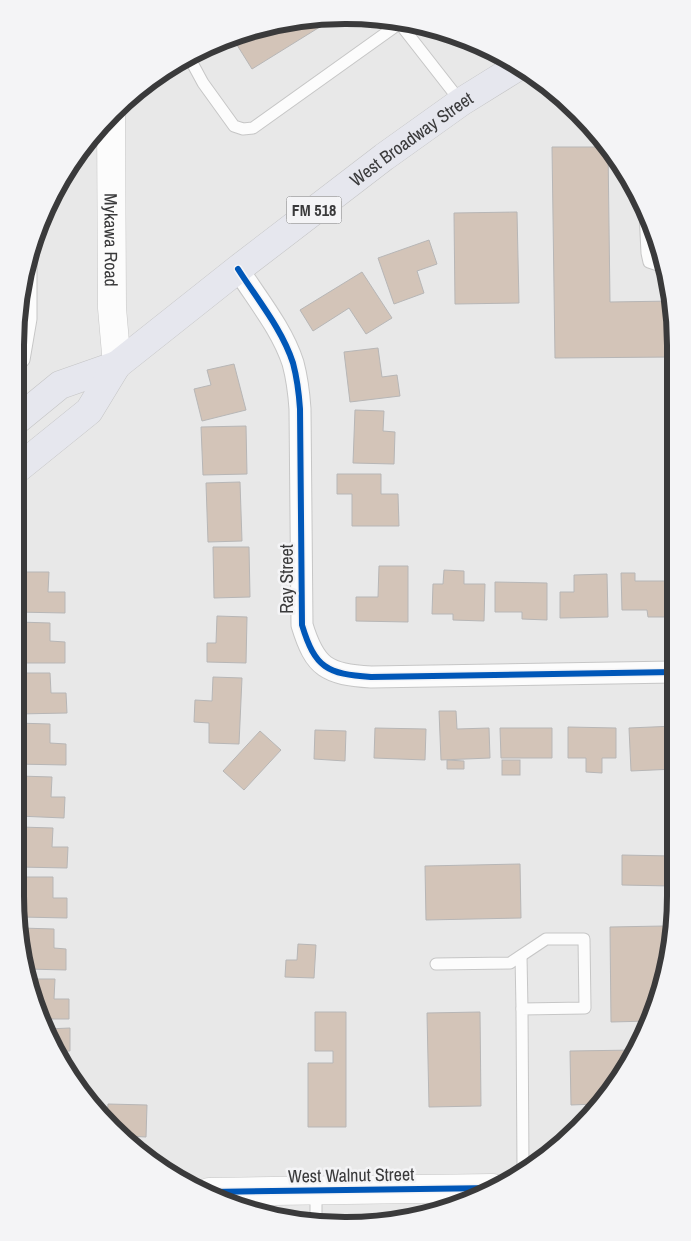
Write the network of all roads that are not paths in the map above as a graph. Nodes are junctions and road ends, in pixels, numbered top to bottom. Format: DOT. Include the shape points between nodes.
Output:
graph roads {
  1 [pos="389,27"];
  2 [pos="405,30"];
  3 [pos="192,63"];
  4 [pos="512,71"];
  5 [pos="461,102"];
  6 [pos="111,125"];
  7 [pos="646,230"];
  8 [pos="657,265"];
  9 [pos="238,269"];
  10 [pos="30,285"];
  11 [pos="24,360"];
  12 [pos="118,365"];
  13 [pos="24,414"];
  14 [pos="24,464"];
  15 [pos="667,672"];
  16 [pos="521,956"];
  17 [pos="436,964"];
  18 [pos="522,1009"];
  19 [pos="523,1164"];
  20 [pos="316,1191"];
  21 [pos="220,1192"];
  22 [pos="470,1192"];
  23 [pos="437,1199"];
  24 [pos="316,1216"];
  1 -- 3 [label="lane" via="253,128 234,126 202,83"];
  2 -- 5 [label="lane"];
  4 -- 5 [label="main road, West Broadway Street / FM 518"];
  5 -- 9 [label="main road, West Broadway Street / FM 518"];
  6 -- 12 [label="street, Mykawa Road" via="112,308"];
  7 -- 8 [label="lane" via="649,262"];
  9 -- 12 [label="main road, West Broadway Street / FM 518"];
  9 -- 15 [label="street, Ray Street" via="280,332 297,383 302,625 321,664 350,676"];
  10 -- 11 [label="lane" via="31,319"];
  12 -- 13 [label="main road, West Broadway Street / FM 518" via="60,385"];
  12 -- 14 [label="main road, West Broadway Street / FM 518" via="89,411"];
  16 -- 17 [label="lane" via="510,963"];
  16 -- 18 [label="lane"];
  16 -- 18 [label="lane" via="546,939 584,939 585,1008"];
  18 -- 19 [label="lane"];
  20 -- 21 [label="street, West Walnut Street"];
  20 -- 23 [label="street, West Walnut Street"];
  20 -- 24 [label="lane"];
  22 -- 23 [label="street, West Walnut Street"];
}
